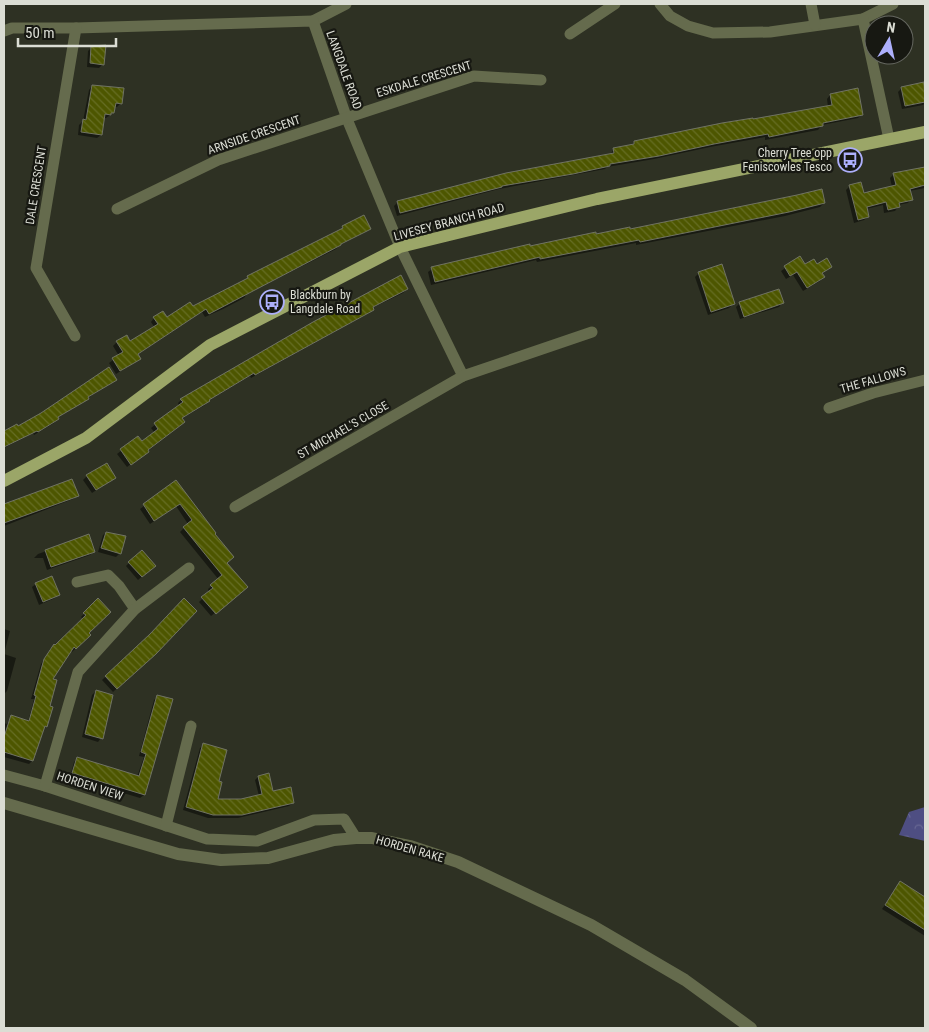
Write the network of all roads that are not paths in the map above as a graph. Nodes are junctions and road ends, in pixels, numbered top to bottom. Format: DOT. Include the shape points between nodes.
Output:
graph roads {
  1 [pos="346,4"];
  2 [pos="615,4"];
  3 [pos="660,4"];
  4 [pos="811,4"];
  5 [pos="893,4"];
  6 [pos="863,19"];
  7 [pos="312,21"];
  8 [pos="816,25"];
  9 [pos="76,28"];
  10 [pos="4,31"];
  11 [pos="570,34"];
  12 [pos="541,80"];
  13 [pos="347,118"];
  14 [pos="925,132"];
  15 [pos="889,139"];
  16 [pos="117,209"];
  17 [pos="400,247"];
  18 [pos="592,332"];
  19 [pos="75,336"];
  20 [pos="463,376"];
  21 [pos="925,380"];
  22 [pos="830,408"];
  23 [pos="4,481"];
  24 [pos="235,507"];
  25 [pos="189,568"];
  26 [pos="77,582"];
  27 [pos="135,608"];
  28 [pos="191,726"];
  29 [pos="4,776"];
  30 [pos="45,786"];
  31 [pos="4,804"];
  32 [pos="166,826"];
  33 [pos="356,838"];
  34 [pos="751,1028"];
  1 -- 7 [label="street"];
  2 -- 11 [label="street"];
  3 -- 8 [label="street" via="670,16 688,26 713,33 770,32"];
  4 -- 8 [label="street"];
  5 -- 6 [label="street"];
  6 -- 8 [label="street"];
  6 -- 15 [label="street"];
  7 -- 9 [label="street, LANGDALE ROAD"];
  7 -- 13 [label="street, LANGDALE ROAD"];
  9 -- 10 [label="street, LANGDALE ROAD" via="12,28"];
  9 -- 19 [label="street, DALE CRESCENT" via="36,268"];
  12 -- 13 [label="street, ESKDALE CRESCENT" via="474,76"];
  13 -- 16 [label="street, ARNSIDE CRESCENT" via="218,160"];
  13 -- 17 [label="street, LANGDALE ROAD"];
  14 -- 15 [label="main road, LIVESEY BRANCH ROAD"];
  15 -- 17 [label="main road, LIVESEY BRANCH ROAD" via="597,199"];
  17 -- 20 [label="street"];
  17 -- 23 [label="main road, LIVESEY BRANCH ROAD" via="210,345 86,438"];
  18 -- 20 [label="street, ST MICHAEL'S CLOSE"];
  20 -- 24 [label="street, ST MICHAEL'S CLOSE"];
  21 -- 22 [label="street, THE FALLOWS"];
  25 -- 27 [label="street"];
  26 -- 27 [label="street" via="108,575"];
  27 -- 30 [label="street" via="78,672"];
  28 -- 32 [label="street"];
  29 -- 30 [label="street, HORDEN VIEW"];
  30 -- 32 [label="street, HORDEN VIEW"];
  31 -- 33 [label="street, HORDEN RAKE" via="178,854 221,860 268,858 334,840"];
  32 -- 33 [label="street, HORDEN VIEW" via="207,839 257,840 314,820 344,819"];
  33 -- 34 [label="street, HORDEN RAKE" via="389,841 458,862 591,925 685,980"];
}
